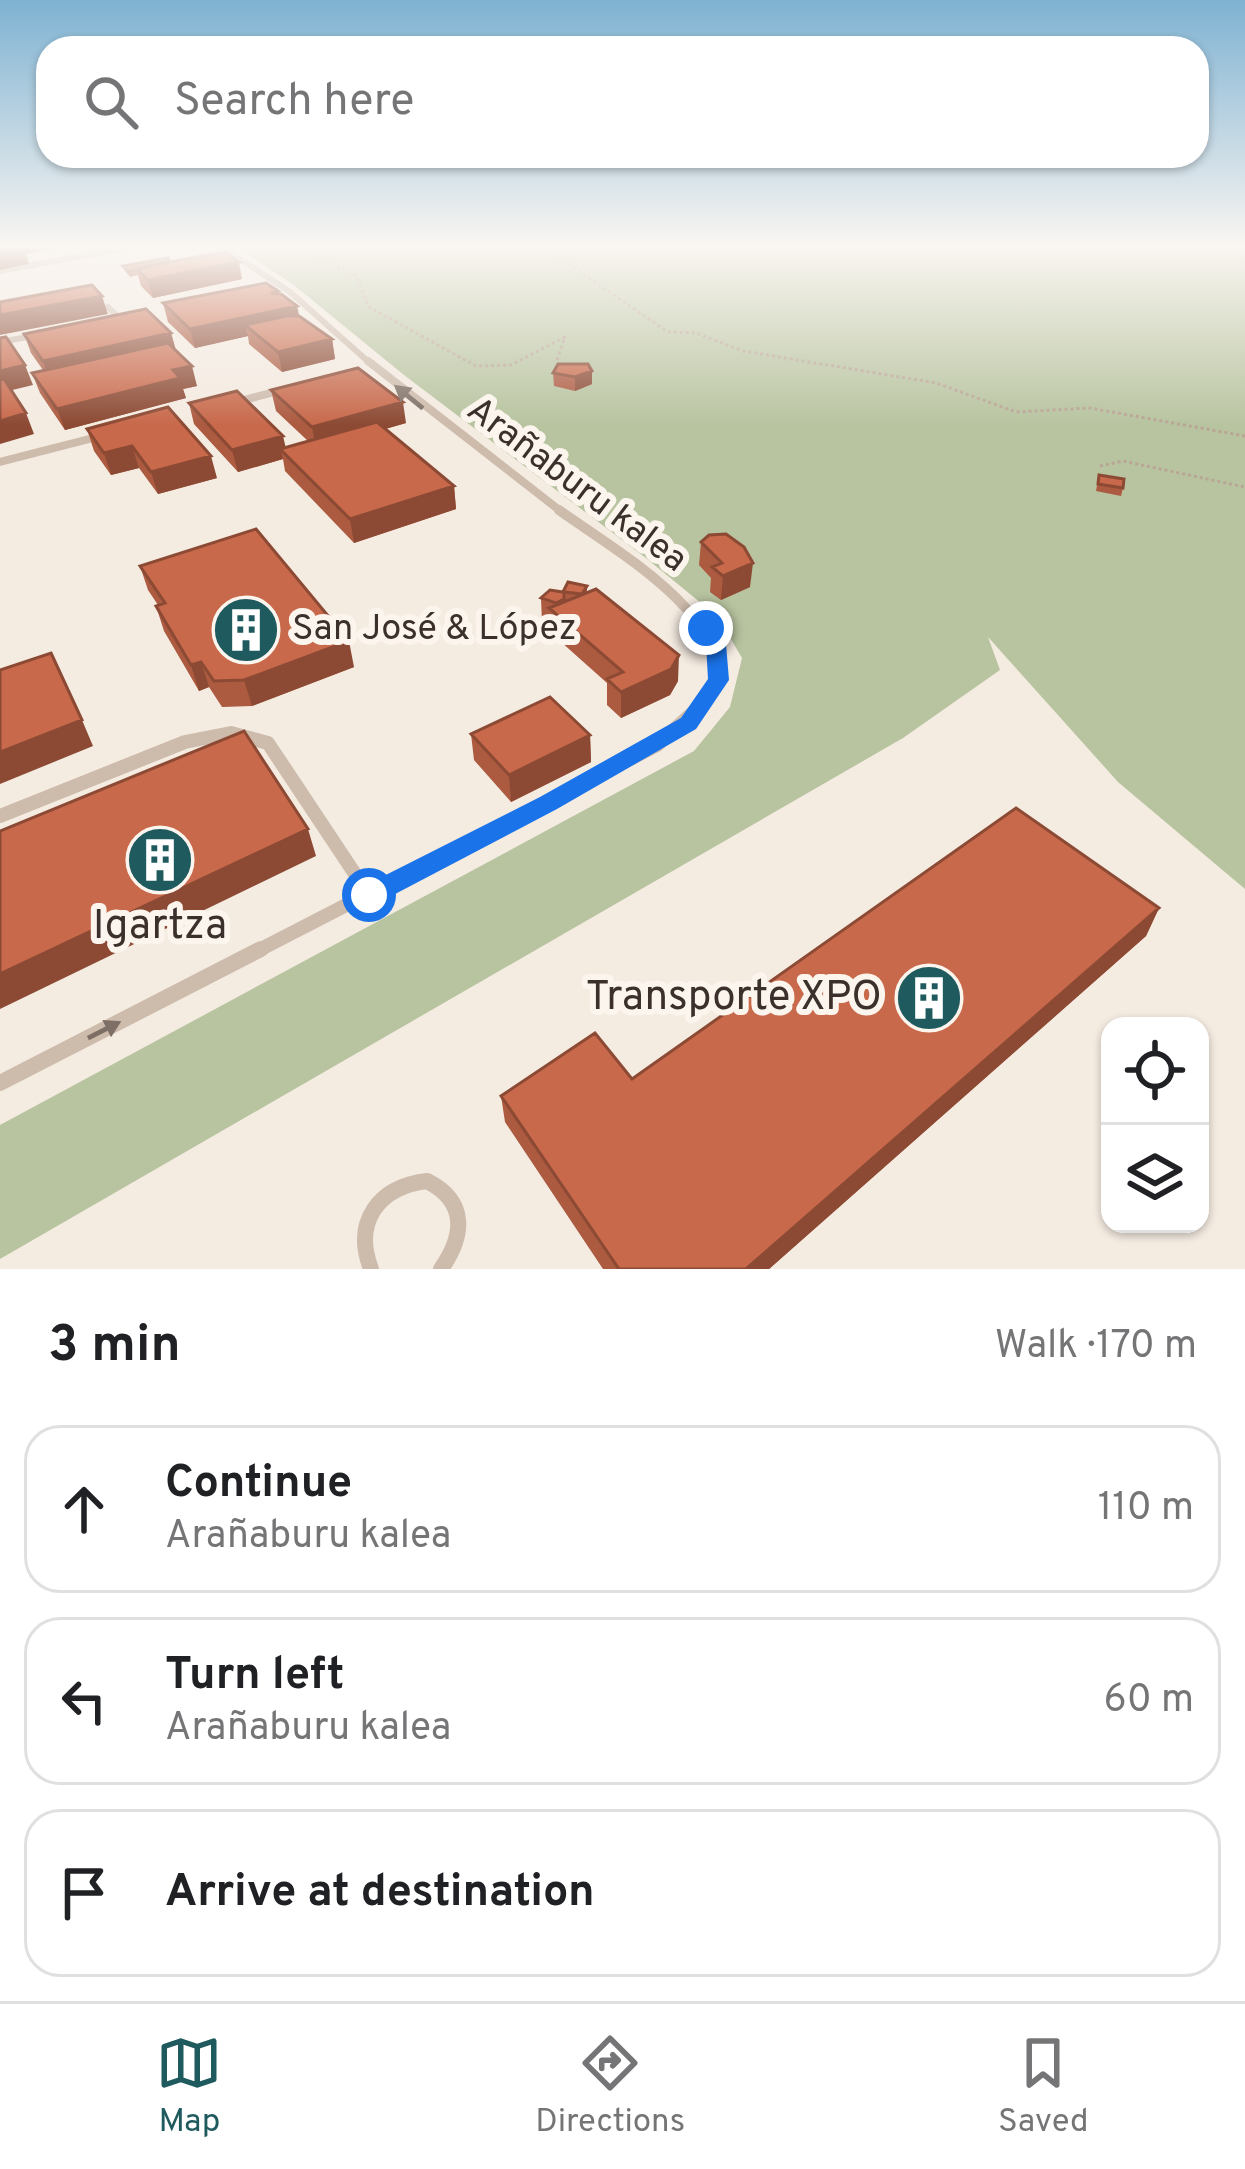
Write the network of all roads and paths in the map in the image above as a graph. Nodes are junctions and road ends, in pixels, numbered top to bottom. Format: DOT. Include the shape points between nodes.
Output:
graph roads {
  1 [pos="300,306"];
  2 [pos="369,306"];
  3 [pos="630,306"];
  4 [pos="108,307"];
  5 [pos="141,314"];
  6 [pos="119,318"];
  7 [pos="99,322"];
  8 [pos="40,334"];
  9 [pos="0,342"];
  10 [pos="556,363"];
  11 [pos="374,368"];
  12 [pos="353,373"];
  13 [pos="289,388"];
  14 [pos="222,405"];
  15 [pos="111,434"];
  16 [pos="1245,436"];
  17 [pos="0,462"];
  18 [pos="1100,466"];
  19 [pos="1245,487"];
  20 [pos="0,816"];
  21 [pos="369,895"];
  22 [pos="0,1083"];
  23 [pos="371,1269"];
  24 [pos="441,1269"];
  1 -- 11 [label="lane, Arañaburu kalea"];
  2 -- 10 [label="path" via="476,366 512,365 565,337"];
  3 -- 16 [label="path" via="668,332 936,383 1016,412 1090,408"];
  4 -- 6 [label="lane"];
  5 -- 6 [label="lane"];
  6 -- 7 [label="lane"];
  8 -- 9 [label="lane"];
  11 -- 12 [label="lane"];
  21 -- 11 [label="lane, Arañaburu kalea, one-way" via="688,724 719,680 706,628 682,602"];
  13 -- 14 [label="lane"];
  15 -- 17 [label="lane"];
  18 -- 19 [label="path" via="1124,461"];
  20 -- 21 [label="lane" via="185,742 231,734 268,743"];
  22 -- 21 [label="lane, Arañaburu kalea, one-way"];
  23 -- 24 [label="lane" via="361,1244 371,1208 394,1186 427,1180 453,1197 461,1219"];
}
